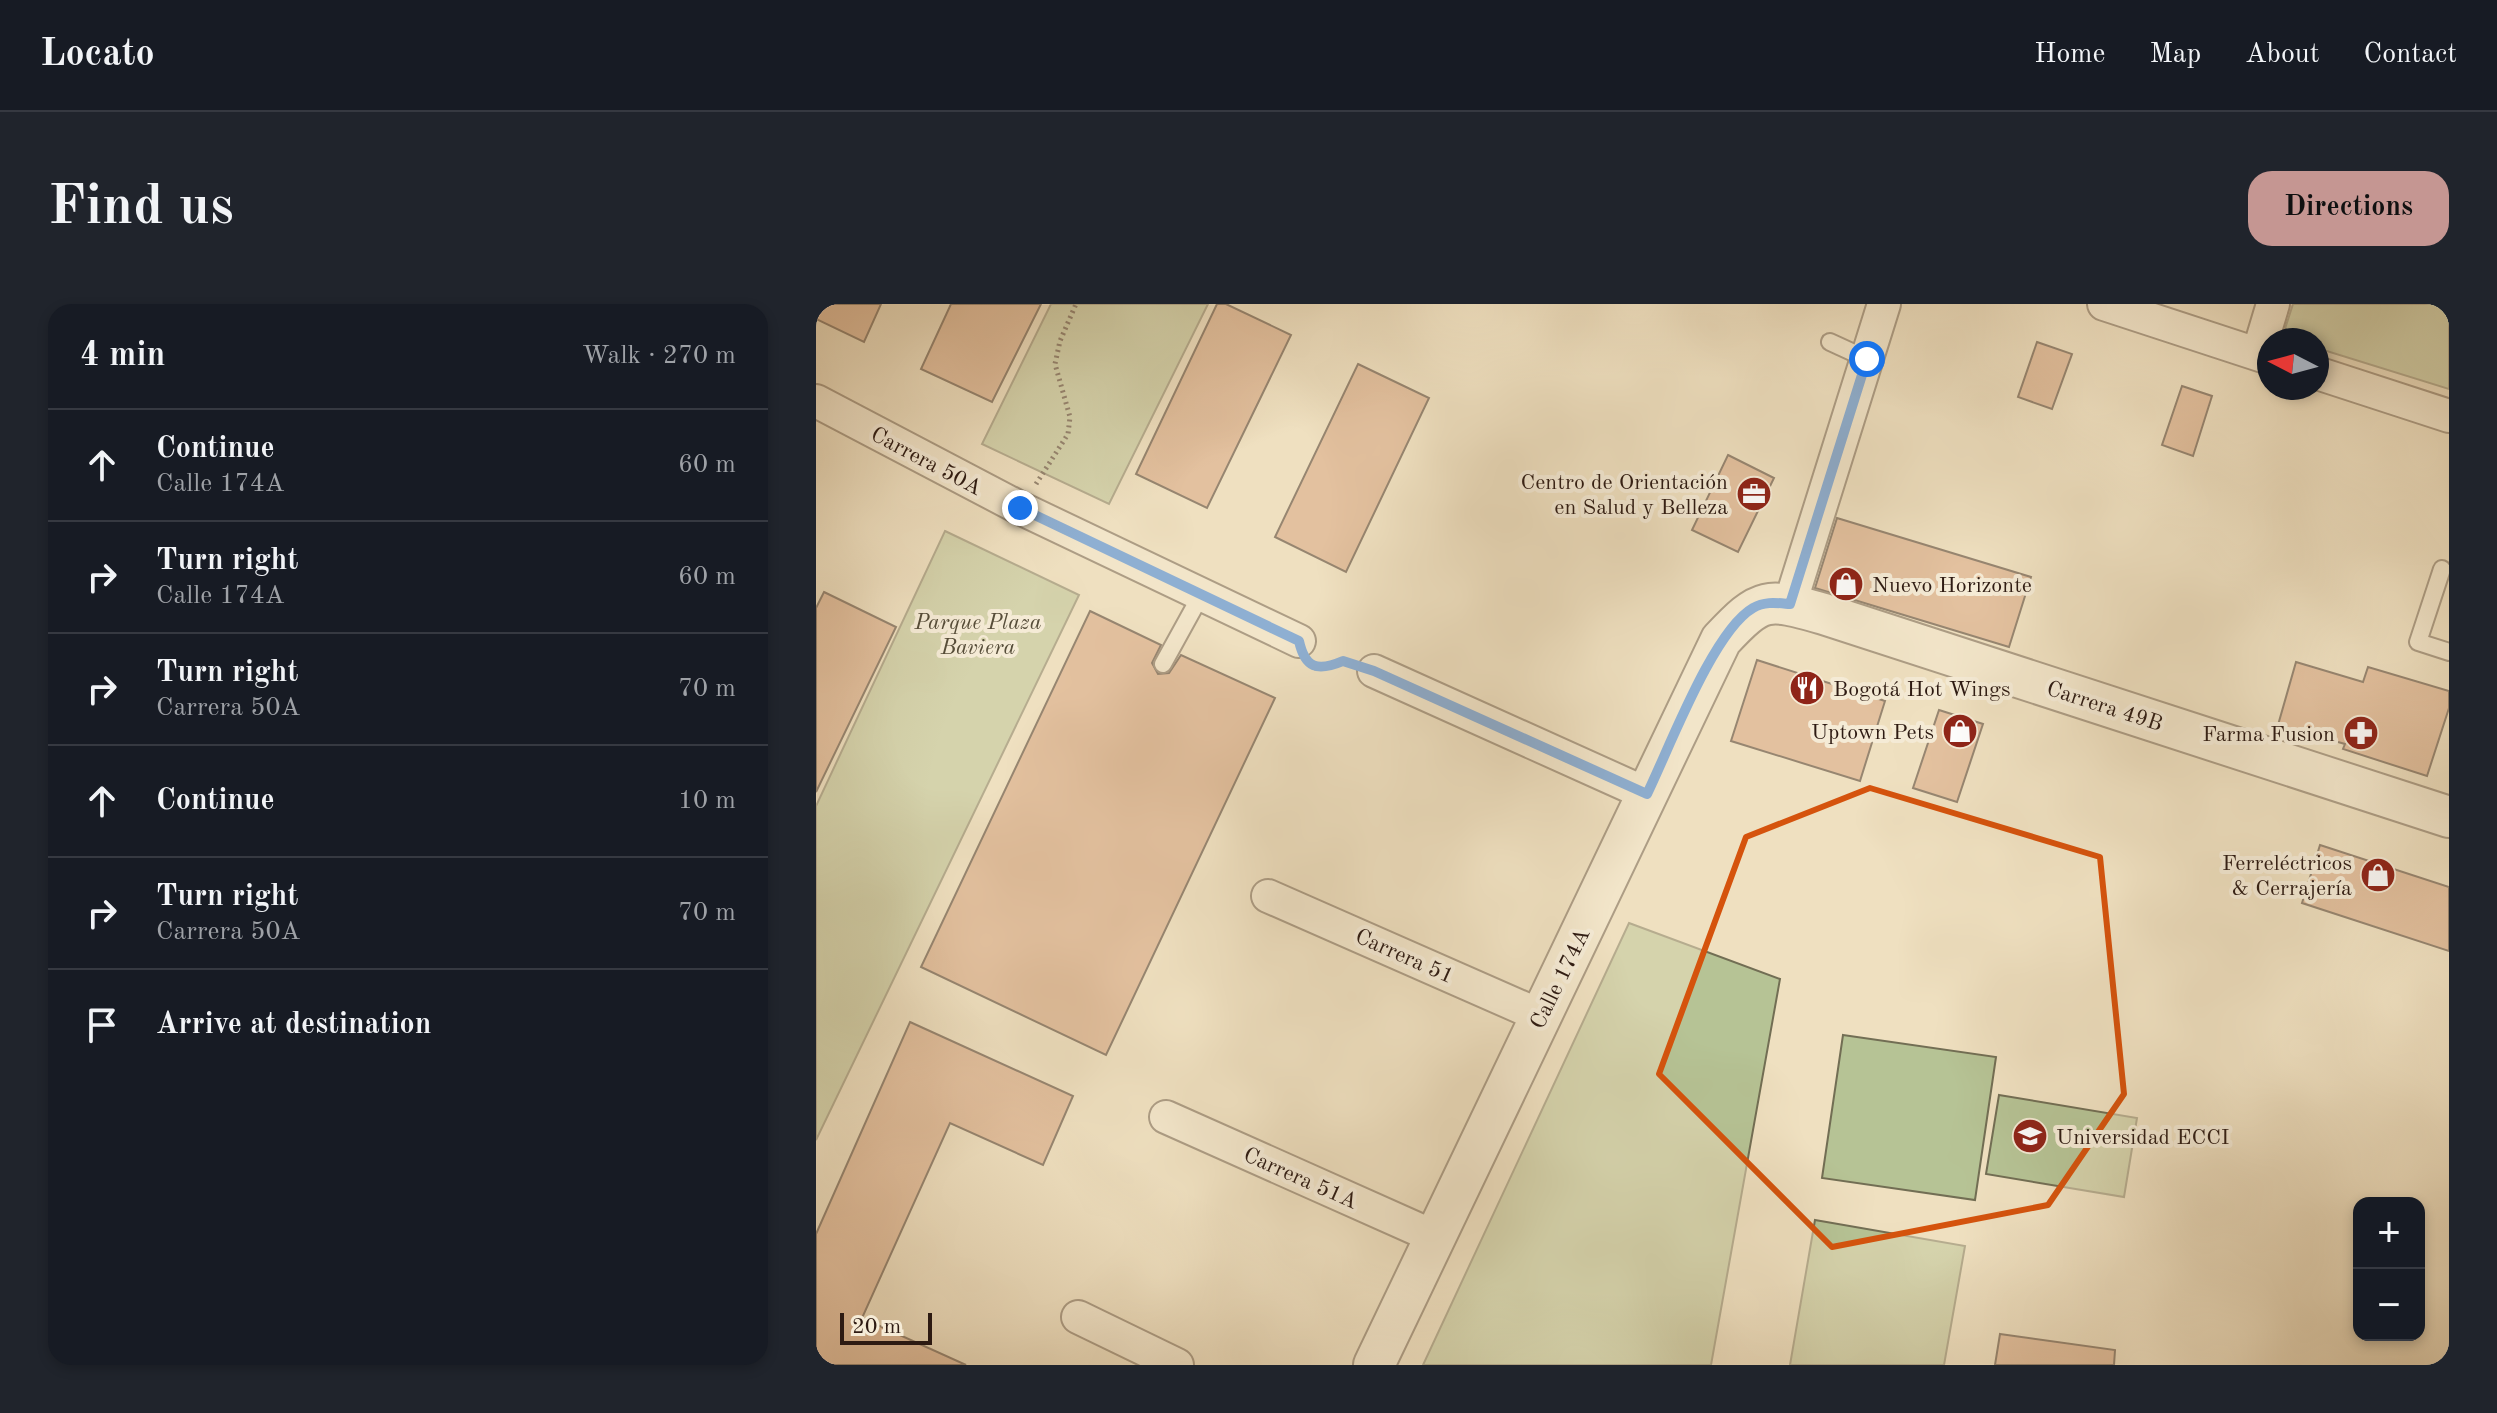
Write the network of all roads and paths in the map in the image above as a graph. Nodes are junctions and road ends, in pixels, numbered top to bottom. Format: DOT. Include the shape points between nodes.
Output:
graph roads {
  1 [pos="1076,304"];
  2 [pos="1884,304"];
  3 [pos="2104,304"];
  4 [pos="2273,304"];
  5 [pos="2269,328"];
  6 [pos="1830,342"];
  7 [pos="2257,354"];
  8 [pos="1867,359"];
  9 [pos="2329,377"];
  10 [pos="816,401"];
  11 [pos="2449,416"];
  12 [pos="1020,508"];
  13 [pos="2442,569"];
  14 [pos="1201,595"];
  15 [pos="1775,604"];
  16 [pos="1299,641"];
  17 [pos="2449,652"];
  18 [pos="1163,664"];
  19 [pos="1374,671"];
  20 [pos="1647,794"];
  21 [pos="2448,813"];
  22 [pos="1268,896"];
  23 [pos="1541,1016"];
  24 [pos="1166,1117"];
  25 [pos="1435,1237"];
  26 [pos="1078,1317"];
  27 [pos="1177,1365"];
  28 [pos="1374,1365"];
  1 -- 12 [label="path" via="1055,364 1070,417 1068,434"];
  2 -- 8 [label="street"];
  3 -- 7 [label="street"];
  4 -- 5 [label="street"];
  6 -- 8 [label="lane"];
  8 -- 15 [label="street"];
  9 -- 11 [label="street"];
  10 -- 12 [label="street, Carrera 50A"];
  12 -- 14 [label="street, Carrera 50A"];
  13 -- 17 [label="lane" via="2418,642"];
  14 -- 16 [label="street, Carrera 50A"];
  14 -- 18 [label="lane"];
  15 -- 20 [label="street, Calle 174A" via="1750,609 1721,640"];
  15 -- 21 [label="street, Carrera 49B" via="2115,715"];
  16 -- 19 [label="path" via="1303,658 1314,668 1343,661"];
  19 -- 20 [label="street"];
  20 -- 23 [label="street, Calle 174A"];
  22 -- 23 [label="street, Carrera 51"];
  23 -- 25 [label="street, Calle 174A"];
  24 -- 25 [label="street, Carrera 51A"];
  25 -- 28 [label="street, Calle 174A"];
  26 -- 27 [label="street"];
}
